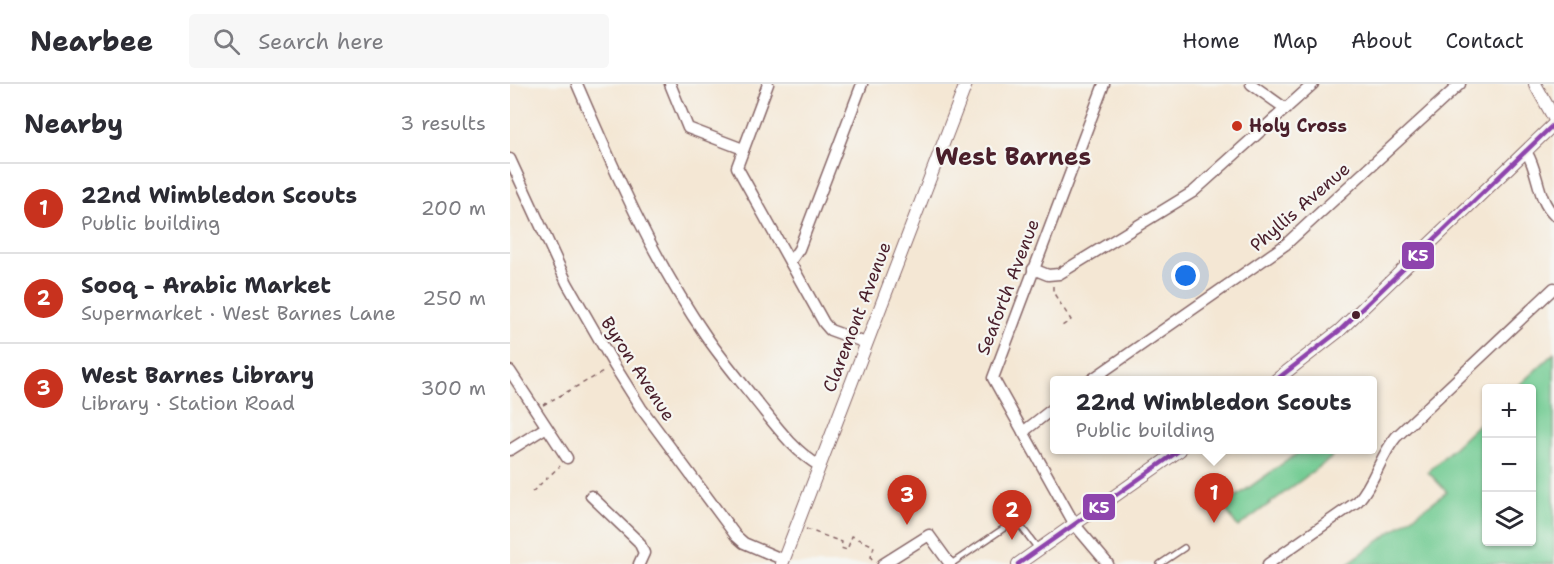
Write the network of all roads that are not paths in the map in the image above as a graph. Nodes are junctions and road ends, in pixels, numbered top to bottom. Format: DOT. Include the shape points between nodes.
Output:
graph roads {
  1 [pos="577,84"];
  2 [pos="670,84"];
  3 [pos="768,84"];
  4 [pos="862,84"];
  5 [pos="966,84"];
  6 [pos="1104,84"];
  7 [pos="1251,84"];
  8 [pos="1313,84"];
  9 [pos="1460,84"];
  10 [pos="1535,84"];
  11 [pos="1287,109"];
  12 [pos="1554,118"];
  13 [pos="1554,124"];
  14 [pos="742,149"];
  15 [pos="1527,153"];
  16 [pos="510,159"];
  17 [pos="1554,215"];
  18 [pos="790,262"];
  19 [pos="1033,269"];
  20 [pos="1554,288"];
  21 [pos="866,344"];
  22 [pos="510,371"];
  23 [pos="1098,376"];
  24 [pos="1281,376"];
  25 [pos="1050,411"];
  26 [pos="545,428"];
  27 [pos="1023,432"];
  28 [pos="510,450"];
  29 [pos="1174,454"];
  30 [pos="567,458"];
  31 [pos="820,466"];
  32 [pos="591,496"];
  33 [pos="1075,525"];
  34 [pos="1185,548"];
  35 [pos="1039,550"];
  36 [pos="783,562"];
  37 [pos="639,564"];
  38 [pos="883,564"];
  39 [pos="951,564"];
  40 [pos="1018,564"];
  41 [pos="1108,564"];
  42 [pos="1160,564"];
  43 [pos="1268,564"];
  1 -- 31 [label="street" via="634,211 705,335 768,416 805,456"];
  2 -- 14 [label="street" via="688,128"];
  3 -- 14 [label="street"];
  4 -- 18 [label="street" via="799,249"];
  5 -- 21 [label="street, Claremont Avenue"];
  6 -- 19 [label="street, Seaforth Avenue"];
  7 -- 11 [label="street"];
  8 -- 11 [label="street"];
  9 -- 23 [label="street, Phyllis Avenue" via="1285,245"];
  10 -- 12 [label="street"];
  11 -- 19 [label="street" via="1193,192 1054,276"];
  13 -- 15 [label="street"];
  14 -- 18 [label="street" via="737,167"];
  15 -- 17 [label="street" via="1544,202"];
  15 -- 24 [label="street" via="1339,331"];
  16 -- 36 [label="street, Byron Avenue" via="567,283 641,408 736,536"];
  18 -- 21 [label="street" via="827,327"];
  19 -- 27 [label="street, Seaforth Avenue" via="993,373"];
  20 -- 43 [label="street" via="1396,437 1359,501"];
  21 -- 31 [label="street, Claremont Avenue"];
  22 -- 26 [label="street"];
  25 -- 27 [label="street"];
  26 -- 28 [label="street"];
  26 -- 30 [label="street"];
  27 -- 33 [label="street, Seaforth Avenue"];
  29 -- 33 [label="street"];
  31 -- 36 [label="street, Claremont Avenue"];
  32 -- 37 [label="street" via="639,542 644,553"];
  33 -- 35 [label="street"];
  33 -- 41 [label="street, Seaforth Avenue"];
  34 -- 42 [label="lane"];
  35 -- 39 [label="lane" via="1016,520"];
  35 -- 40 [label="street"];
  38 -- 39 [label="street" via="926,535"];
}
